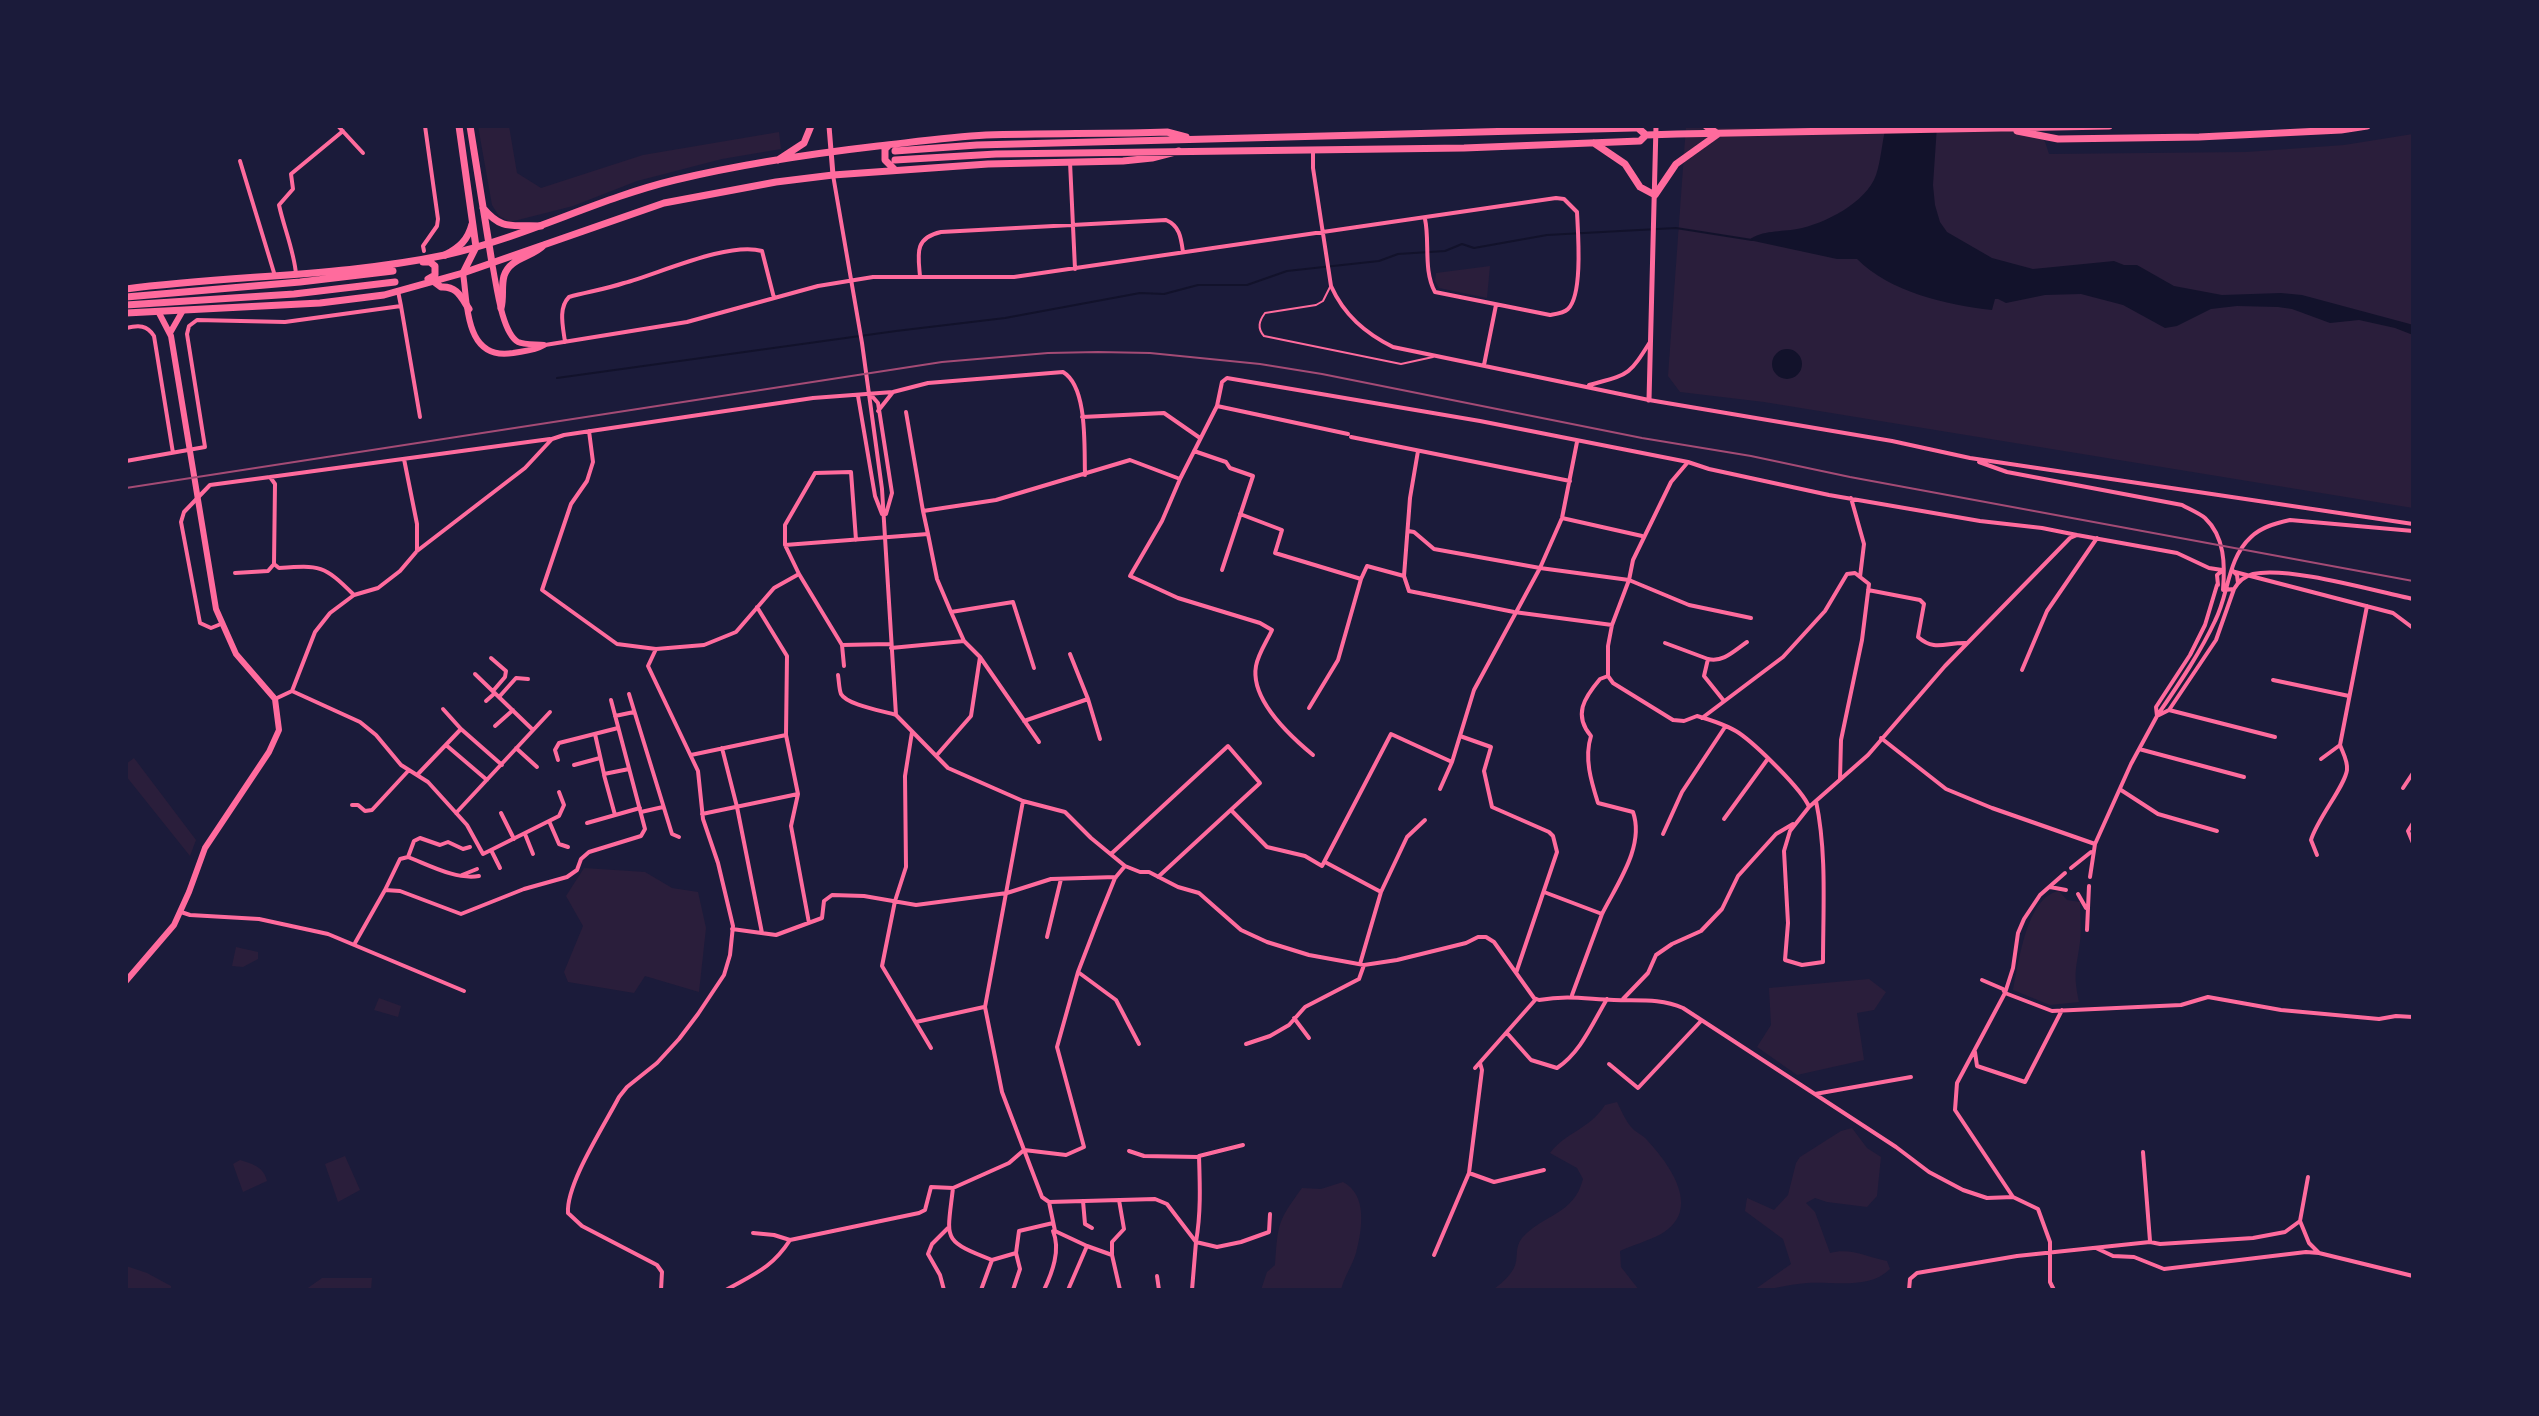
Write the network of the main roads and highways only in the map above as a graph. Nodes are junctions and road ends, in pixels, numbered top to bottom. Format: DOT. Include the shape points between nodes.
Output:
graph roads {
  1 [pos="459,126"];
  2 [pos="470,126"];
  3 [pos="811,126"];
  4 [pos="1706,126"];
  5 [pos="2109,126"];
  6 [pos="2367,126"];
  7 [pos="2007,127"];
  8 [pos="1601,128"];
  9 [pos="1656,130"];
  10 [pos="1718,134"];
  11 [pos="1646,135"];
  12 [pos="1594,143"];
  13 [pos="1179,151"];
  14 [pos="893,152"];
  15 [pos="776,160"];
  16 [pos="895,170"];
  17 [pos="482,207"];
  18 [pos="473,218"];
  19 [pos="541,226"];
  20 [pos="489,244"];
  21 [pos="545,244"];
  22 [pos="476,247"];
  23 [pos="445,255"];
  24 [pos="419,259"];
  25 [pos="492,263"];
  26 [pos="393,271"];
  27 [pos="463,273"];
  28 [pos="433,281"];
  29 [pos="395,282"];
  30 [pos="424,283"];
  31 [pos="126,289"];
  32 [pos="126,297"];
  33 [pos="126,305"];
  34 [pos="501,308"];
  35 [pos="469,309"];
  36 [pos="182,312"];
  37 [pos="126,313"];
  38 [pos="159,313"];
  39 [pos="171,335"];
  40 [pos="126,981"];
  1 -- 18 [label="main road"];
  2 -- 17 [label="main road"];
  3 -- 15 [label="main road" via="804,143"];
  4 -- 10 [label="main road"];
  5 -- 7 [label="main road"];
  6 -- 7 [label="main road" via="2058,139"];
  7 -- 10 [label="main road"];
  8 -- 11 [label="main road" via="1638,128"];
  8 -- 14 [label="main road" via="1195,139 1167,132 983,135"];
  9 -- 10 [label="main road"];
  9 -- 11 [label="main road"];
  10 -- 12 [label="main road" via="1676,164 1655,195 1640,187 1625,164"];
  11 -- 12 [label="main road" via="1640,141"];
  12 -- 13 [label="main road"];
  13 -- 14 [label="main road"];
  13 -- 16 [label="main road" via="1123,161"];
  14 -- 15 [label="main road" via="830,152"];
  14 -- 16 [label="main road" via="885,149 885,160"];
  15 -- 19 [label="main road" via="642,188"];
  16 -- 21 [label="main road" via="731,189 664,203"];
  17 -- 19 [label="main road" via="499,224"];
  17 -- 20 [label="main road"];
  18 -- 22 [label="main road"];
  18 -- 23 [label="main road" via="466,240"];
  19 -- 20 [label="main road"];
  20 -- 22 [label="main road"];
  20 -- 25 [label="main road"];
  21 -- 25 [label="main road"];
  21 -- 34 [label="main road" via="507,269"];
  22 -- 23 [label="main road"];
  22 -- 27 [label="main road"];
  23 -- 24 [label="main road"];
  24 -- 30 [label="main road" via="436,269"];
  24 -- 31 [label="main road"];
  25 -- 27 [label="main road"];
  25 -- 34 [label="main road"];
  26 -- 32 [label="main road"];
  27 -- 28 [label="main road"];
  27 -- 35 [label="main road"];
  28 -- 30 [label="main road"];
  28 -- 35 [label="main road" via="454,289"];
  29 -- 33 [label="main road"];
  30 -- 36 [label="main road" via="384,295 320,303"];
  34 -- 35 [label="main road" via="516,341 544,345 505,354 485,351"];
  36 -- 38 [label="main road"];
  36 -- 39 [label="main road"];
  37 -- 38 [label="main road"];
  38 -- 39 [label="main road"];
  39 -- 40 [label="main road" via="221,624 236,654 275,699 279,730 205,848 181,912"];
}
